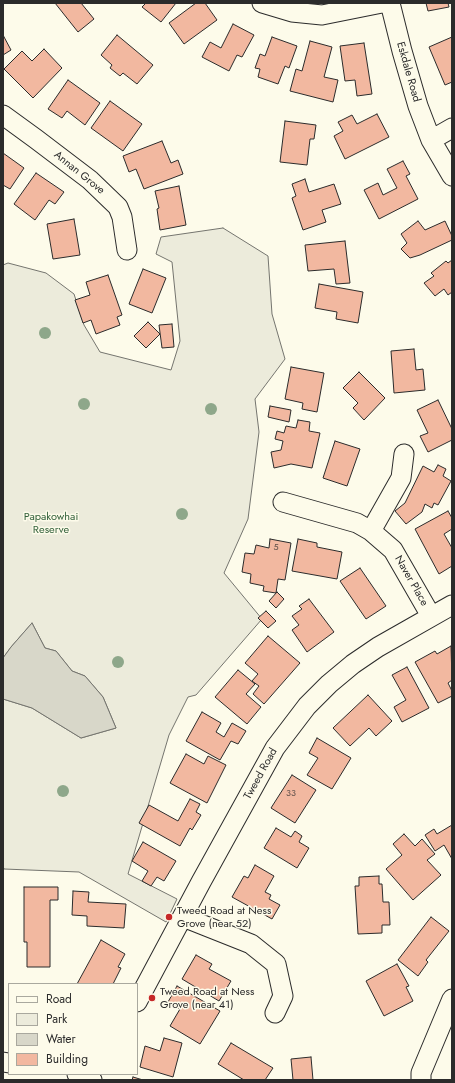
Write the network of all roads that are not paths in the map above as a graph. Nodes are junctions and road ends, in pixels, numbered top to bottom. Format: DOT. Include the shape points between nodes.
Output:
graph roads {
  1 [pos="262,3"];
  2 [pos="382,3"];
  3 [pos="390,3"];
  4 [pos="3,116"];
  5 [pos="452,128"];
  6 [pos="430,140"];
  7 [pos="452,176"];
  8 [pos="127,250"];
  9 [pos="404,454"];
  10 [pos="283,502"];
  11 [pos="371,530"];
  12 [pos="452,604"];
  13 [pos="431,616"];
  14 [pos="183,917"];
  15 [pos="452,999"];
  16 [pos="138,1000"];
  17 [pos="275,1014"];
  18 [pos="80,1075"];
  19 [pos="93,1080"];
  20 [pos="421,1080"];
  1 -- 2 [label="street" via="292,12 322,15"];
  3 -- 6 [label="street, Eskdale Road"];
  4 -- 8 [label="street, Annan Grove" via="90,180 118,207"];
  5 -- 6 [label="street"];
  6 -- 7 [label="street"];
  9 -- 11 [label="street" via="401,478"];
  10 -- 11 [label="street, Naver Place" via="357,523"];
  11 -- 13 [label="street, Naver Place" via="393,550"];
  12 -- 13 [label="street, Tweed Road"];
  13 -- 14 [label="street, Tweed Road" via="359,660 307,706 275,748"];
  14 -- 16 [label="street, Tweed Road"];
  14 -- 17 [label="street" via="251,944 276,964 283,996"];
  15 -- 20 [label="street" via="421,1073"];
  18 -- 19 [label="street"];
}
